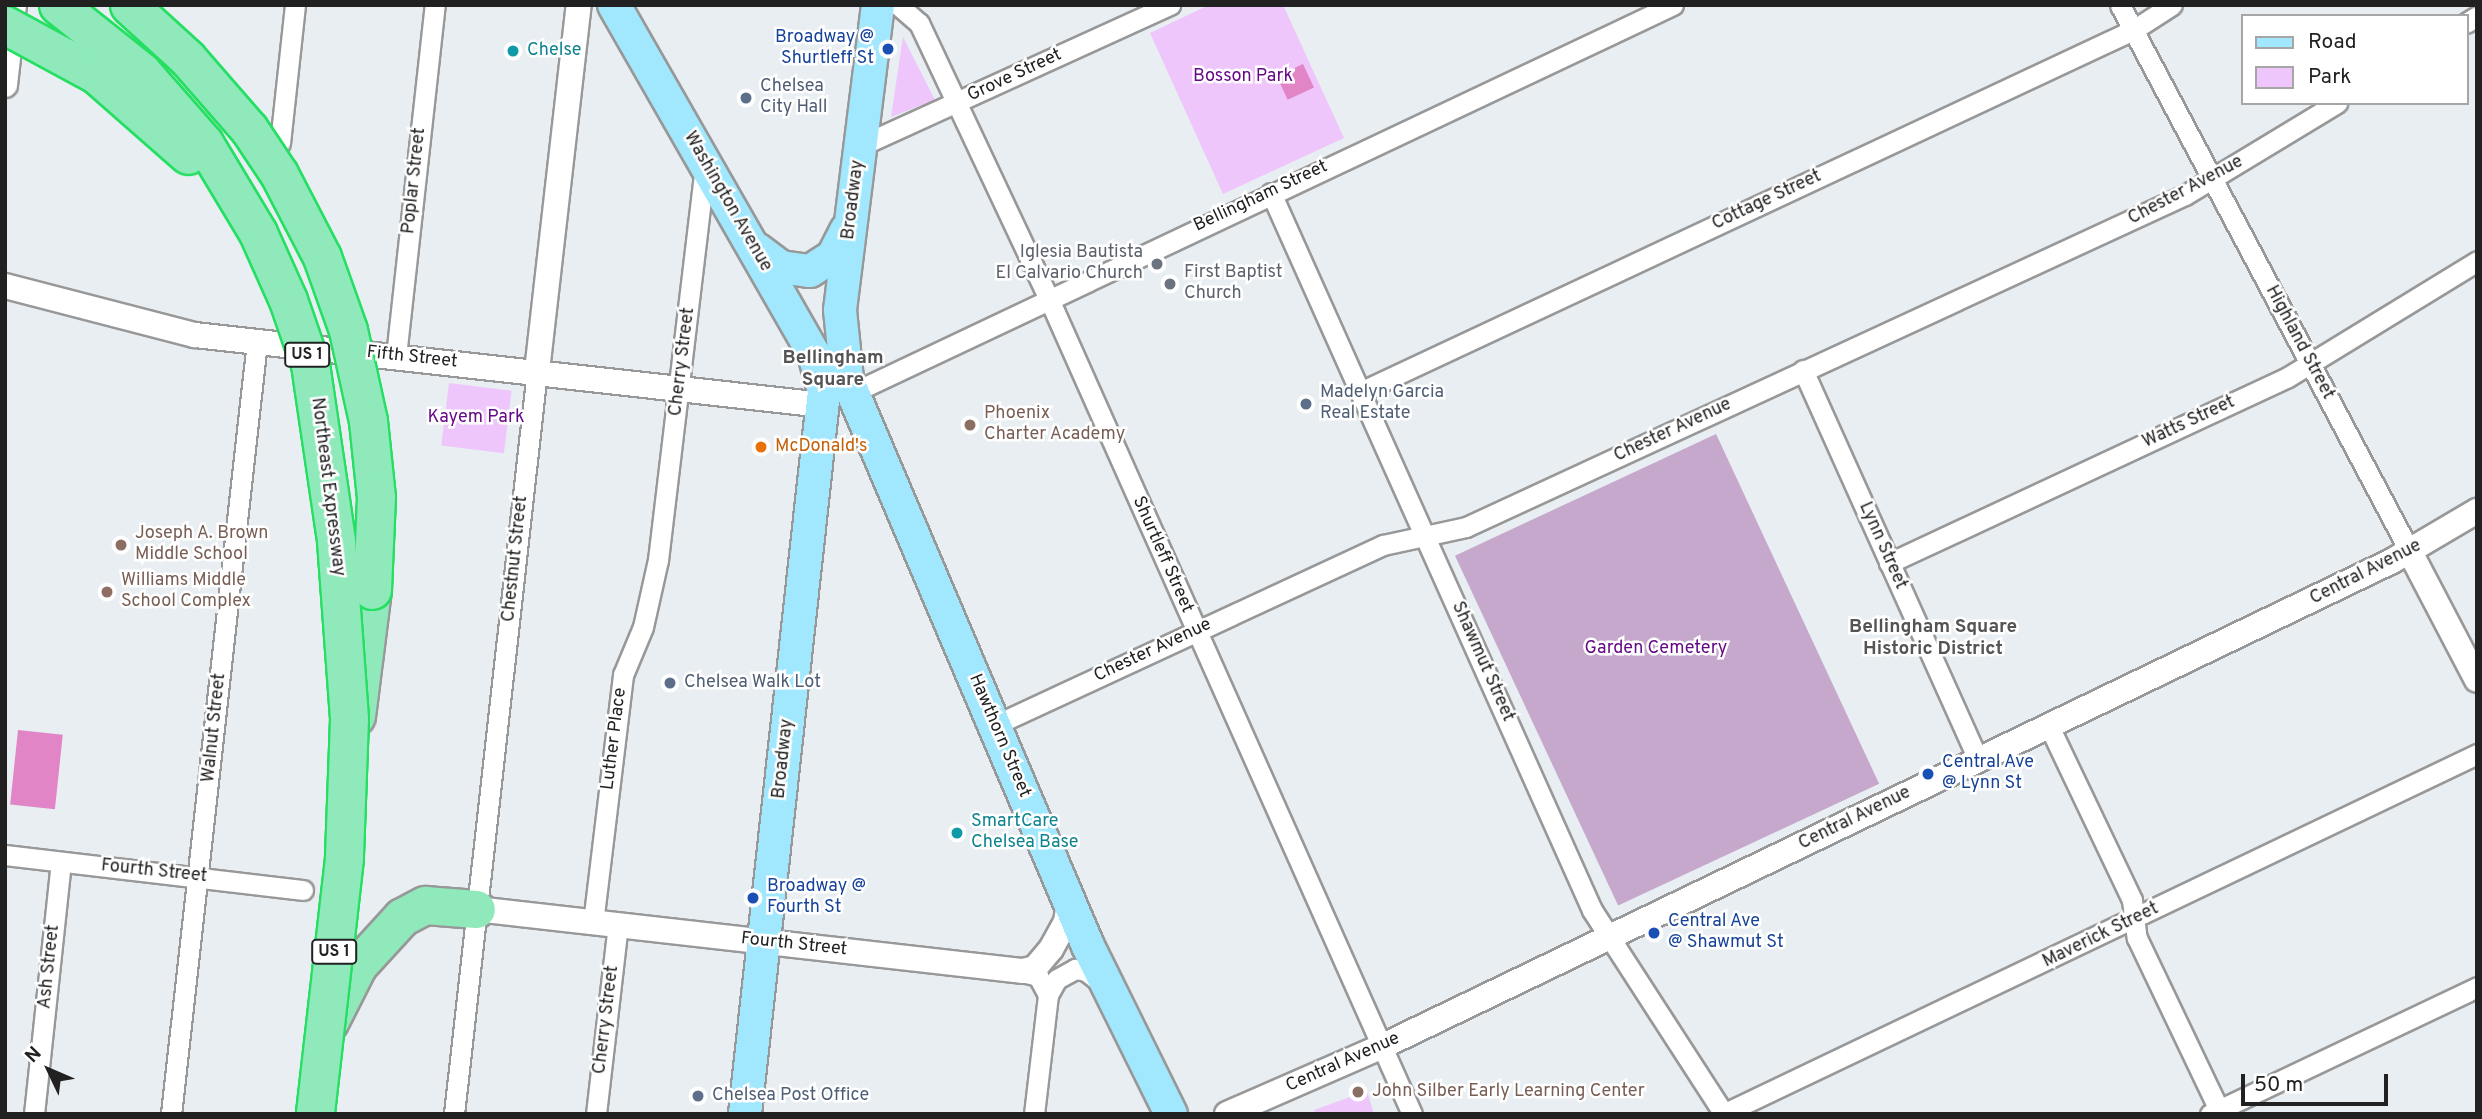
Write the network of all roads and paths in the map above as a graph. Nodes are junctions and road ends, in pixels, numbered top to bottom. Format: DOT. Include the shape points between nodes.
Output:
graph roads {
  1 [pos="14,5"];
  2 [pos="58,5"];
  3 [pos="129,5"];
  4 [pos="295,5"];
  5 [pos="435,5"];
  6 [pos="579,5"];
  7 [pos="614,5"];
  8 [pos="877,5"];
  9 [pos="898,5"];
  10 [pos="1170,5"];
  11 [pos="1673,5"];
  12 [pos="2120,5"];
  13 [pos="2172,5"];
  14 [pos="5,25"];
  15 [pos="2133,30"];
  16 [pos="5,85"];
  17 [pos="957,103"];
  18 [pos="2334,105"];
  19 [pos="280,142"];
  20 [pos="860,146"];
  21 [pos="705,164"];
  22 [pos="2213,180"];
  23 [pos="1271,193"];
  24 [pos="241,201"];
  25 [pos="852,214"];
  26 [pos="751,244"];
  27 [pos="2477,261"];
  28 [pos="5,286"];
  29 [pos="1049,299"];
  30 [pos="257,341"];
  31 [pos="396,356"];
  32 [pos="2310,364"];
  33 [pos="1802,370"];
  34 [pos="537,372"];
  35 [pos="680,387"];
  36 [pos="1360,392"];
  37 [pos="837,399"];
  38 [pos="2477,511"];
  39 [pos="1426,538"];
  40 [pos="2410,552"];
  41 [pos="658,560"];
  42 [pos="1889,563"];
  43 [pos="1196,631"];
  44 [pos="2477,680"];
  45 [pos="995,725"];
  46 [pos="2049,726"];
  47 [pos="2477,754"];
  48 [pos="1978,760"];
  49 [pos="5,855"];
  50 [pos="61,862"];
  51 [pos="198,876"];
  52 [pos="303,890"];
  53 [pos="1069,901"];
  54 [pos="476,909"];
  55 [pos="2135,919"];
  56 [pos="606,924"];
  57 [pos="1609,938"];
  58 [pos="764,942"];
  59 [pos="1018,971"];
  60 [pos="2477,987"];
  61 [pos="1111,994"];
  62 [pos="1048,995"];
  63 [pos="1383,1046"];
  64 [pos="321,1061"];
  65 [pos="2217,1112"];
  66 [pos="34,1114"];
  67 [pos="171,1114"];
  68 [pos="454,1114"];
  69 [pos="596,1114"];
  70 [pos="745,1114"];
  71 [pos="1034,1114"];
  72 [pos="1171,1114"];
  73 [pos="1227,1114"];
  74 [pos="1412,1114"];
  75 [pos="1724,1114"];
  1 -- 16 [label="street"];
  2 -- 24 [label="highway, Northeast Expressway / US 1, bridge" via="116,49 166,97 204,143"];
  3 -- 64 [label="highway, Northeast Expressway / US 1, bridge" via="213,86 279,174 334,287 365,401 375,479 375,554 349,758"];
  4 -- 19 [label="street"];
  5 -- 31 [label="street, Poplar Street"];
  6 -- 34 [label="street, Chestnut Street"];
  7 -- 21 [label="main road, Washington Avenue"];
  8 -- 20 [label="main road, Broadway"];
  9 -- 17 [label="street, Shurtleff Street" via="919,23"];
  10 -- 17 [label="street, Grove Street"];
  11 -- 23 [label="street, Bellingham Street"];
  12 -- 15 [label="street, Highland Street"];
  13 -- 15 [label="street, Cottage Street"];
  14 -- 24 [label="highway, bridge" via="60,52 107,83"];
  15 -- 22 [label="street, Highland Street"];
  15 -- 36 [label="street, Cottage Street"];
  17 -- 20 [label="street, Grove Street"];
  17 -- 29 [label="street, Shurtleff Street"];
  18 -- 22 [label="street, Chester Avenue"];
  20 -- 25 [label="main road, Broadway"];
  21 -- 26 [label="main road, Washington Avenue"];
  21 -- 35 [label="street, Cherry Street"];
  22 -- 32 [label="street, Highland Street"];
  22 -- 33 [label="street, Chester Avenue"];
  23 -- 29 [label="street, Bellingham Street"];
  23 -- 36 [label="street, Shawmut Street"];
  24 -- 64 [label="highway, Northeast Expressway / US 1, bridge" via="274,265 310,364 336,541 348,684 348,790 315,1114"];
  25 -- 26 [label="main road" via="833,256 810,271 781,267"];
  25 -- 37 [label="main road, Broadway" via="839,324"];
  26 -- 37 [label="main road, Washington Avenue"];
  27 -- 32 [label="street, Watts Street"];
  28 -- 30 [label="street, Fifth Street" via="175,331"];
  29 -- 37 [label="street, Bellingham Street"];
  29 -- 43 [label="street, Shurtleff Street"];
  30 -- 31 [label="street, Fifth Street"];
  30 -- 51 [label="street, Walnut Street"];
  31 -- 34 [label="street, Fifth Street"];
  32 -- 40 [label="street, Highland Street"];
  32 -- 42 [label="street, Watts Street"];
  33 -- 39 [label="street, Chester Avenue" via="1466,527"];
  33 -- 42 [label="street, Lynn Street"];
  34 -- 35 [label="street, Fifth Street"];
  34 -- 54 [label="street, Chestnut Street"];
  35 -- 37 [label="street, Fifth Street"];
  35 -- 41 [label="street, Cherry Street"];
  36 -- 39 [label="street, Shawmut Street"];
  37 -- 45 [label="main road, Hawthorn Street"];
  37 -- 58 [label="main road, Broadway"];
  38 -- 40 [label="street, Central Avenue"];
  39 -- 43 [label="street, Chester Avenue" via="1383,545"];
  39 -- 57 [label="street, Shawmut Street"];
  40 -- 44 [label="street, Highland Street"];
  40 -- 46 [label="street, Central Avenue"];
  41 -- 56 [label="street, Luther Place" via="643,627 623,675"];
  42 -- 48 [label="street, Lynn Street"];
  43 -- 45 [label="street, Chester Avenue"];
  43 -- 63 [label="street, Shurtleff Street"];
  45 -- 53 [label="main road, Hawthorn Street"];
  46 -- 48 [label="street, Central Avenue"];
  46 -- 55 [label="street" via="2132,900"];
  47 -- 55 [label="street, Maverick Street"];
  48 -- 57 [label="street, Central Avenue"];
  49 -- 50 [label="street, Fourth Street"];
  50 -- 51 [label="street, Fourth Street"];
  50 -- 66 [label="street, Ash Street"];
  51 -- 52 [label="street, Fourth Street"];
  51 -- 67 [label="street, Walnut Street"];
  53 -- 59 [label="street" via="1066,922 1051,949 1035,968"];
  53 -- 61 [label="main road, Hawthorn Street"];
  54 -- 56 [label="street, Fourth Street"];
  54 -- 64 [label="highway" via="425,905 394,923 339,996"];
  54 -- 68 [label="street, Chestnut Street"];
  55 -- 65 [label="street" via="2137,938"];
  55 -- 75 [label="street, Maverick Street"];
  56 -- 58 [label="street, Fourth Street"];
  56 -- 69 [label="street, Cherry Street"];
  57 -- 63 [label="street, Central Avenue"];
  57 -- 75 [label="street, Shawmut Street"];
  58 -- 59 [label="street, Fourth Street"];
  58 -- 70 [label="main road, Broadway"];
  59 -- 62 [label="street" via="1038,976"];
  60 -- 65 [label="street"];
  61 -- 62 [label="street" via="1091,974 1077,969 1058,979"];
  61 -- 72 [label="main road, Hawthorn Street"];
  62 -- 71 [label="street"];
  63 -- 73 [label="street, Central Avenue"];
  63 -- 74 [label="street, Shurtleff Street"];
}
